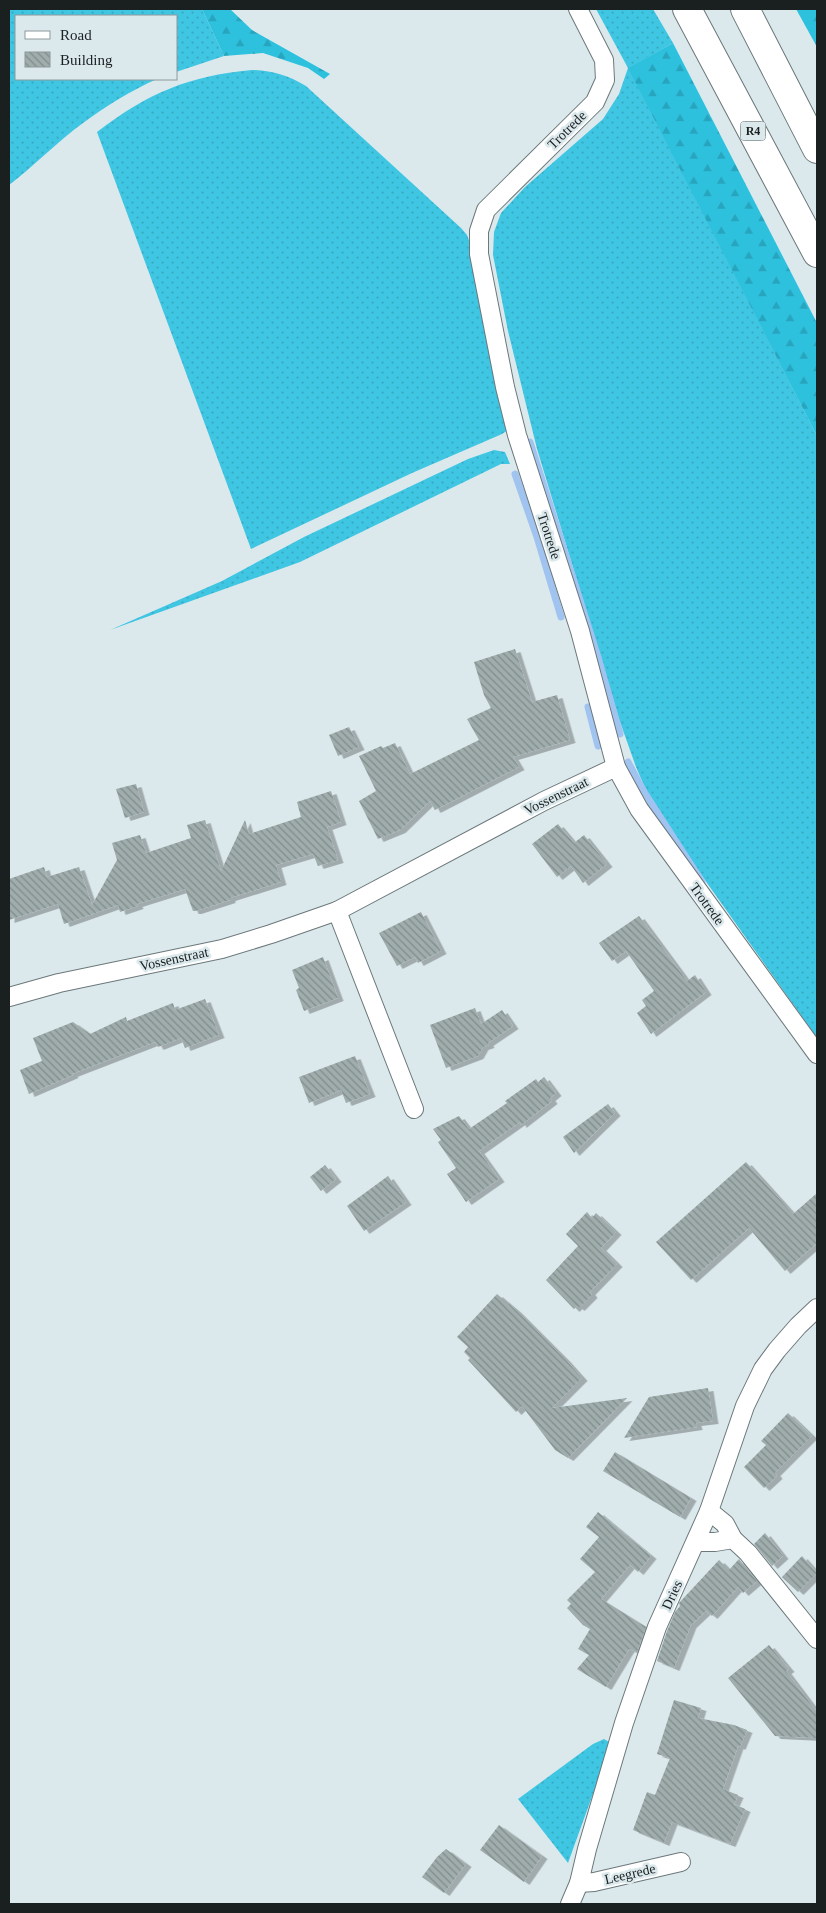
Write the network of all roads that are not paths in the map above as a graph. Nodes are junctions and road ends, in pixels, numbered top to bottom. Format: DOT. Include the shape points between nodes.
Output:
graph roads {
  1 [pos="578,9"];
  2 [pos="687,9"];
  3 [pos="745,9"];
  4 [pos="817,149"];
  5 [pos="817,253"];
  6 [pos="616,767"];
  7 [pos="337,910"];
  8 [pos="9,997"];
  9 [pos="817,1054"];
  10 [pos="414,1109"];
  11 [pos="817,1308"];
  12 [pos="709,1512"];
  13 [pos="733,1539"];
  14 [pos="696,1542"];
  15 [pos="817,1638"];
  16 [pos="681,1862"];
  17 [pos="579,1883"];
  18 [pos="570,1904"];
  1 -- 6 [label="street, Trotrede" via="604,60 606,80 595,102 486,210 479,231 479,254 504,387 580,630"];
  2 -- 5 [label="highway, R4"];
  3 -- 4 [label="highway"];
  6 -- 7 [label="street, Vossenstraat"];
  6 -- 9 [label="street, Trotrede" via="645,818"];
  7 -- 8 [label="street, Vossenstraat" via="222,949 59,983"];
  7 -- 10 [label="street"];
  11 -- 12 [label="street, Dries" via="763,1369 744,1406"];
  12 -- 13 [label="street" via="725,1524"];
  12 -- 14 [label="street, Dries"];
  13 -- 14 [label="street"];
  13 -- 15 [label="street"];
  14 -- 17 [label="street, Dries" via="657,1627 639,1679"];
  16 -- 17 [label="street, Leegrede"];
  17 -- 18 [label="street, Dries"];
}
